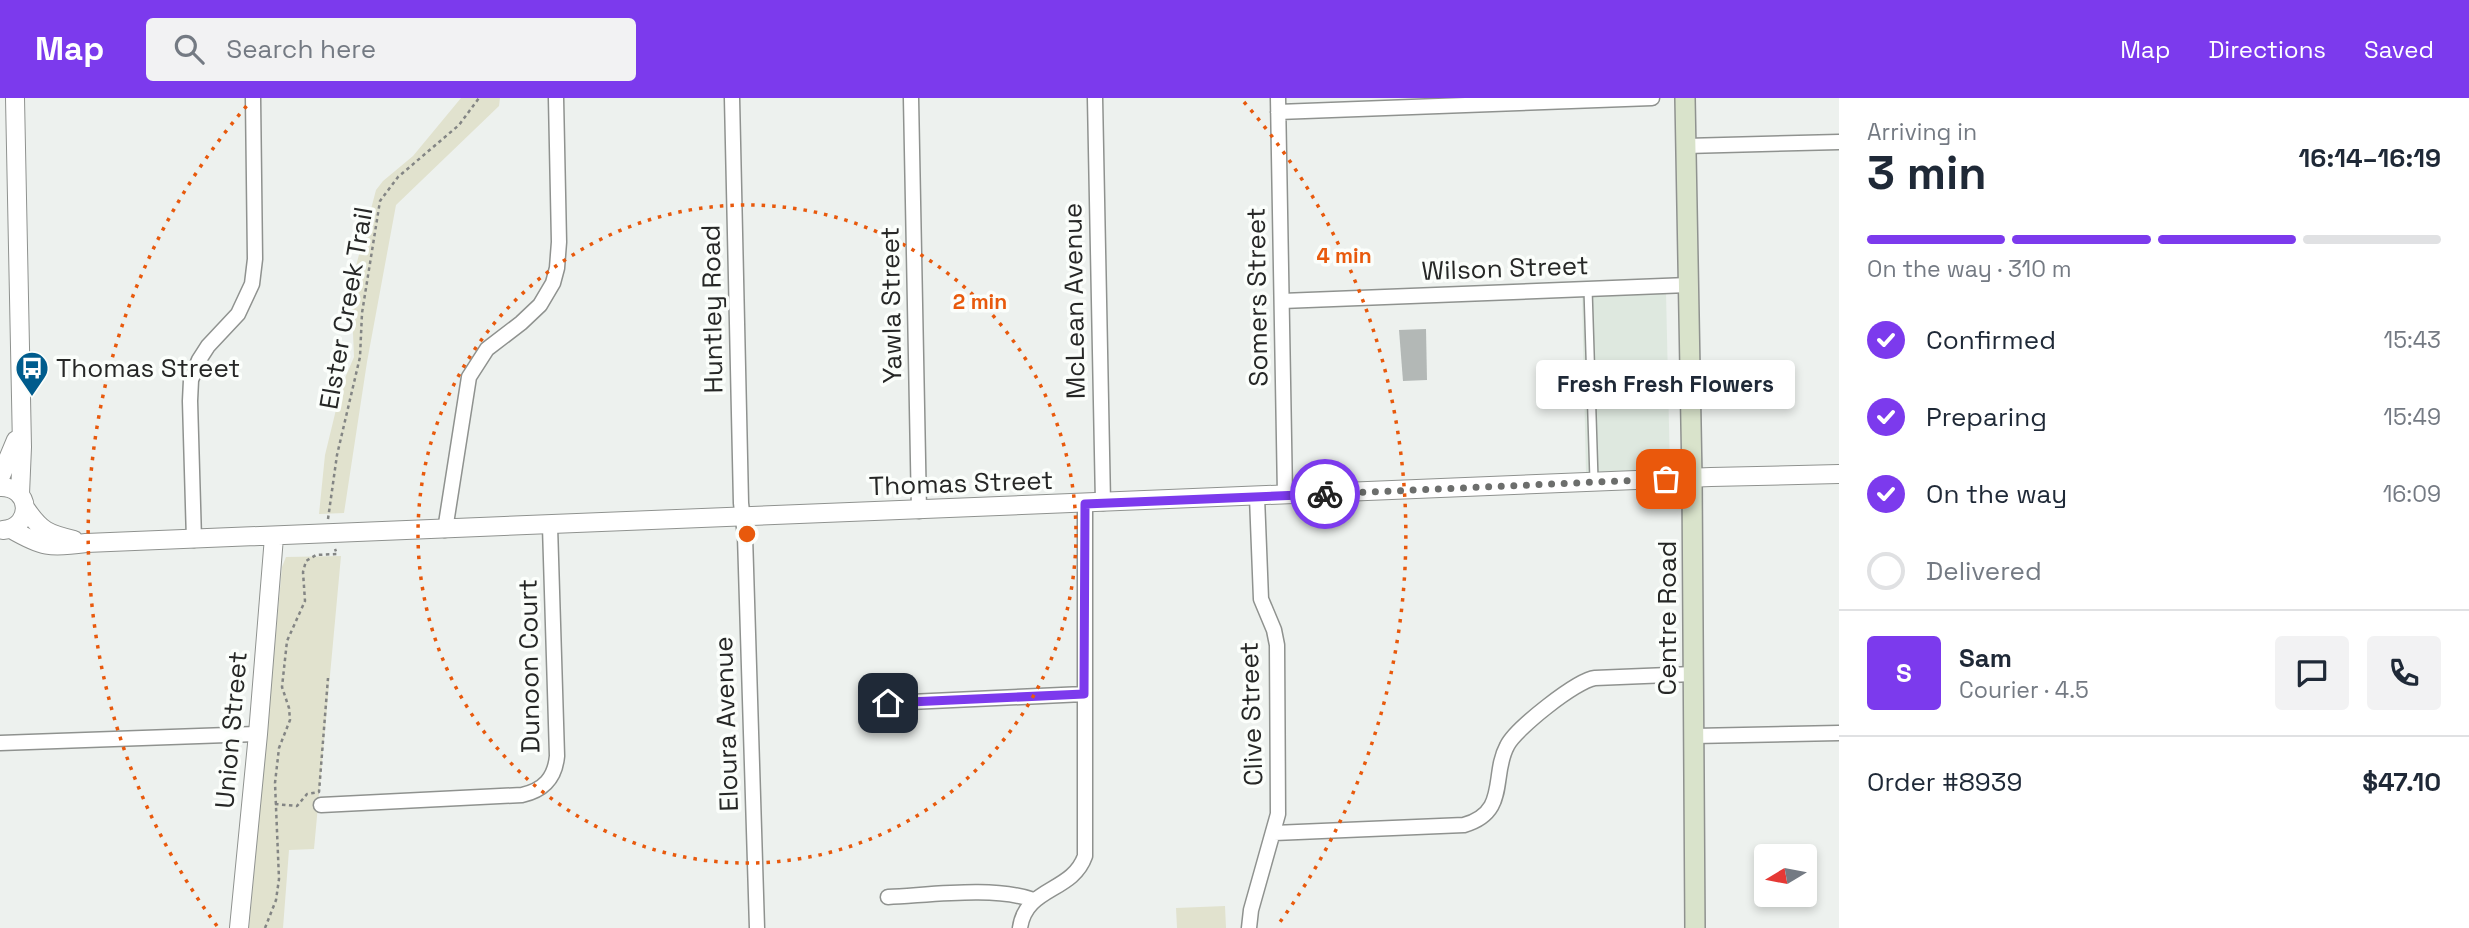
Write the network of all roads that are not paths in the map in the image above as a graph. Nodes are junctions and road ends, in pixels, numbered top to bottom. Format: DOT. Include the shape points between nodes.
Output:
graph roads {
  1 [pos="15,98"];
  2 [pos="253,98"];
  3 [pos="556,98"];
  4 [pos="732,98"];
  5 [pos="911,98"];
  6 [pos="1095,98"];
  7 [pos="1652,98"];
  8 [pos="1685,98"];
  9 [pos="1473,101"];
  10 [pos="1278,105"];
  11 [pos="1839,142"];
  12 [pos="1686,146"];
  13 [pos="1688,285"];
  14 [pos="1588,289"];
  15 [pos="1282,301"];
  16 [pos="21,427"];
  17 [pos="1839,474"];
  18 [pos="0,478"];
  19 [pos="1692,478"];
  20 [pos="1594,482"];
  21 [pos="0,487"];
  22 [pos="1285,495"];
  23 [pos="1257,497"];
  24 [pos="23,502"];
  25 [pos="1094,503"];
  26 [pos="919,510"];
  27 [pos="743,518"];
  28 [pos="550,526"];
  29 [pos="6,529"];
  30 [pos="445,530"];
  31 [pos="274,537"];
  32 [pos="194,540"];
  33 [pos="86,543"];
  34 [pos="1693,674"];
  35 [pos="1084,694"];
  36 [pos="888,703"];
  37 [pos="1839,733"];
  38 [pos="258,734"];
  39 [pos="1694,736"];
  40 [pos="0,743"];
  41 [pos="321,805"];
  42 [pos="1274,833"];
  43 [pos="888,897"];
  44 [pos="1034,900"];
  45 [pos="239,928"];
  46 [pos="757,928"];
  47 [pos="1020,928"];
  48 [pos="1249,928"];
  49 [pos="1695,928"];
  1 -- 16 [label="street"];
  2 -- 32 [label="street" via="254,271 243,306 203,353 191,380"];
  3 -- 30 [label="street" via="559,242 555,275 540,305 487,349 470,377"];
  4 -- 27 [label="street, Huntley Road"];
  5 -- 26 [label="street, Yawla Street"];
  6 -- 25 [label="street, McLean Avenue"];
  7 -- 9 [label="street"];
  8 -- 12 [label="main road, Centre Road"];
  9 -- 10 [label="street"];
  10 -- 15 [label="street, Somers Street"];
  11 -- 12 [label="street"];
  12 -- 13 [label="main road, Centre Road"];
  13 -- 14 [label="street, Wilson Street"];
  13 -- 19 [label="main road, Centre Road"];
  14 -- 15 [label="street, Wilson Street"];
  14 -- 20 [label="lane"];
  15 -- 22 [label="street, Somers Street"];
  16 -- 18 [label="street"];
  16 -- 24 [label="street"];
  17 -- 19 [label="street, Thomas Street"];
  19 -- 20 [label="street, Thomas Street"];
  19 -- 34 [label="main road, Centre Road"];
  20 -- 22 [label="street, Thomas Street"];
  21 -- 24 [label="street" via="10,488"];
  22 -- 23 [label="street, Thomas Street"];
  23 -- 25 [label="street, Thomas Street"];
  23 -- 42 [label="street, Clive Street" via="1261,598 1277,645 1278,814"];
  24 -- 29 [label="street" via="22,522"];
  24 -- 33 [label="street, Thomas Street" via="45,532"];
  25 -- 26 [label="street, Thomas Street"];
  25 -- 35 [label="street, McLean Avenue"];
  26 -- 27 [label="street, Thomas Street"];
  27 -- 28 [label="street, Thomas Street"];
  27 -- 46 [label="street, Eloura Avenue"];
  28 -- 30 [label="street, Thomas Street"];
  28 -- 41 [label="street, Dunoon Court" via="557,757 546,785 522,794"];
  29 -- 33 [label="street, Thomas Street" via="56,548"];
  30 -- 31 [label="street, Thomas Street"];
  31 -- 32 [label="street, Thomas Street"];
  31 -- 38 [label="street, Union Street"];
  32 -- 33 [label="street, Thomas Street"];
  34 -- 39 [label="main road, Centre Road"];
  34 -- 42 [label="street" via="1582,681 1509,741 1493,804 1472,823"];
  35 -- 36 [label="street"];
  35 -- 44 [label="street, McLean Avenue" via="1085,856 1067,881"];
  37 -- 39 [label="street"];
  38 -- 40 [label="street"];
  38 -- 45 [label="street, Union Street"];
  39 -- 49 [label="main road, Centre Road"];
  42 -- 48 [label="street, Clive Street"];
  43 -- 44 [label="street" via="999,893"];
  44 -- 47 [label="street" via="1022,915"];
}
